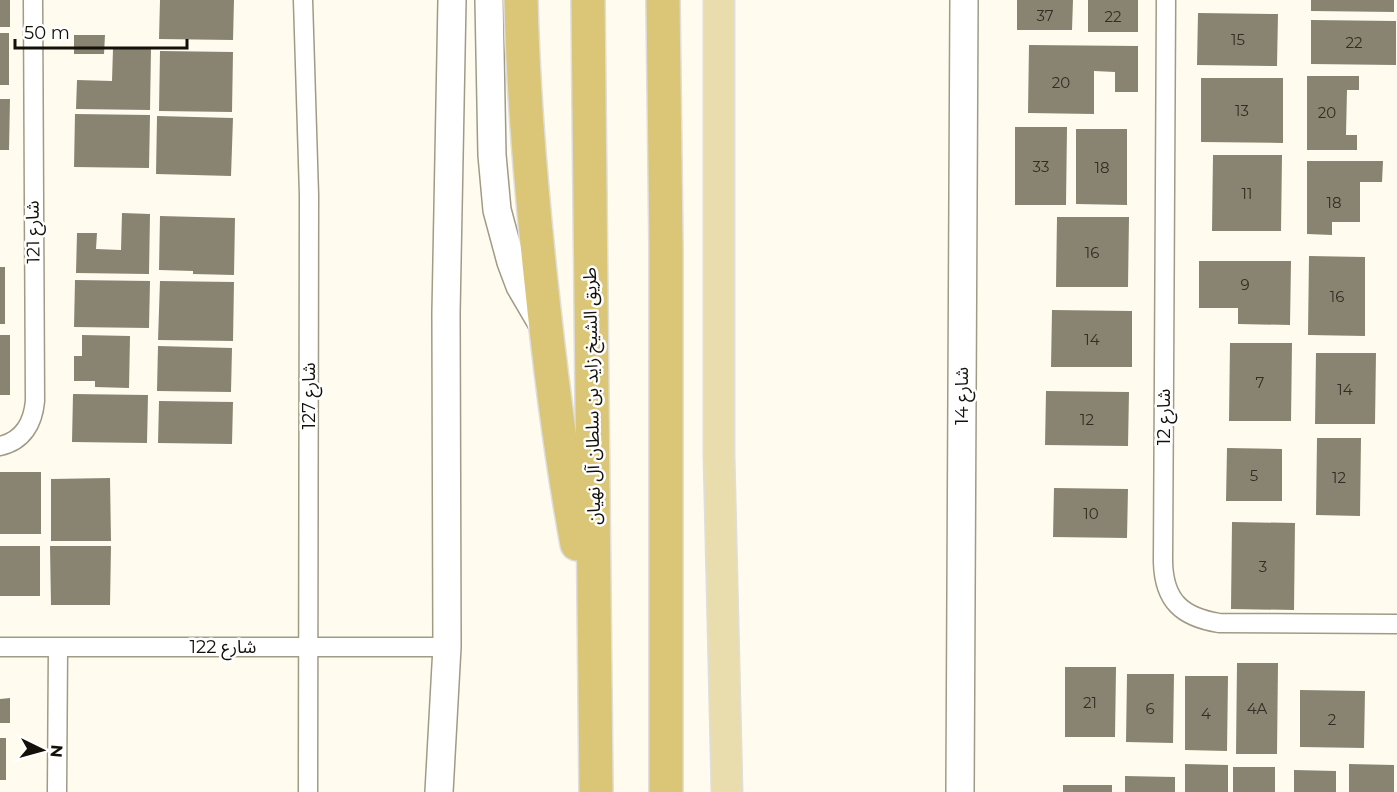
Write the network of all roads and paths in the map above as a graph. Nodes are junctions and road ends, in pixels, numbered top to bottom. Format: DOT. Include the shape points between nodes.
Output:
graph roads {
  1 [pos="33,0"];
  2 [pos="303,0"];
  3 [pos="452,0"];
  4 [pos="489,0"];
  5 [pos="521,0"];
  6 [pos="588,0"];
  7 [pos="663,0"];
  8 [pos="720,0"];
  9 [pos="733,0"];
  10 [pos="964,0"];
  11 [pos="1167,0"];
  12 [pos="721,84"];
  13 [pos="546,331"];
  14 [pos="0,446"];
  15 [pos="1397,624"];
  16 [pos="594,639"];
  17 [pos="0,647"];
  18 [pos="308,647"];
  19 [pos="447,647"];
  20 [pos="58,648"];
  21 [pos="57,792"];
  22 [pos="308,792"];
  23 [pos="440,792"];
  24 [pos="596,792"];
  25 [pos="666,792"];
  26 [pos="727,792"];
  27 [pos="960,792"];
  1 -- 14 [label="street, شارع 121" via="35,401 28,428 15,441"];
  2 -- 18 [label="street, شارع 127" via="309,195"];
  3 -- 19 [label="street" via="446,313"];
  4 -- 13 [label="street" via="497,210 520,286"];
  5 -- 13 [label="highway" via="527,124"];
  6 -- 16 [label="highway, طريق الشيخ زايد بن سلطان آل نهيان"];
  7 -- 25 [label="highway"];
  8 -- 12 [label="main road"];
  9 -- 12 [label="street"];
  10 -- 27 [label="street, شارع 14"];
  11 -- 15 [label="street, شارع 12" via="1163,562 1167,589 1191,616 1210,622"];
  12 -- 26 [label="main road" via="719,444"];
  13 -- 16 [label="highway" via="575,537"];
  16 -- 24 [label="highway, طريق الشيخ زايد بن سلطان آل نهيان"];
  17 -- 20 [label="street, شارع 122"];
  18 -- 19 [label="street, شارع 122"];
  18 -- 20 [label="street, شارع 122"];
  18 -- 22 [label="street, شارع 127"];
  19 -- 23 [label="street"];
  20 -- 21 [label="street"];
}
